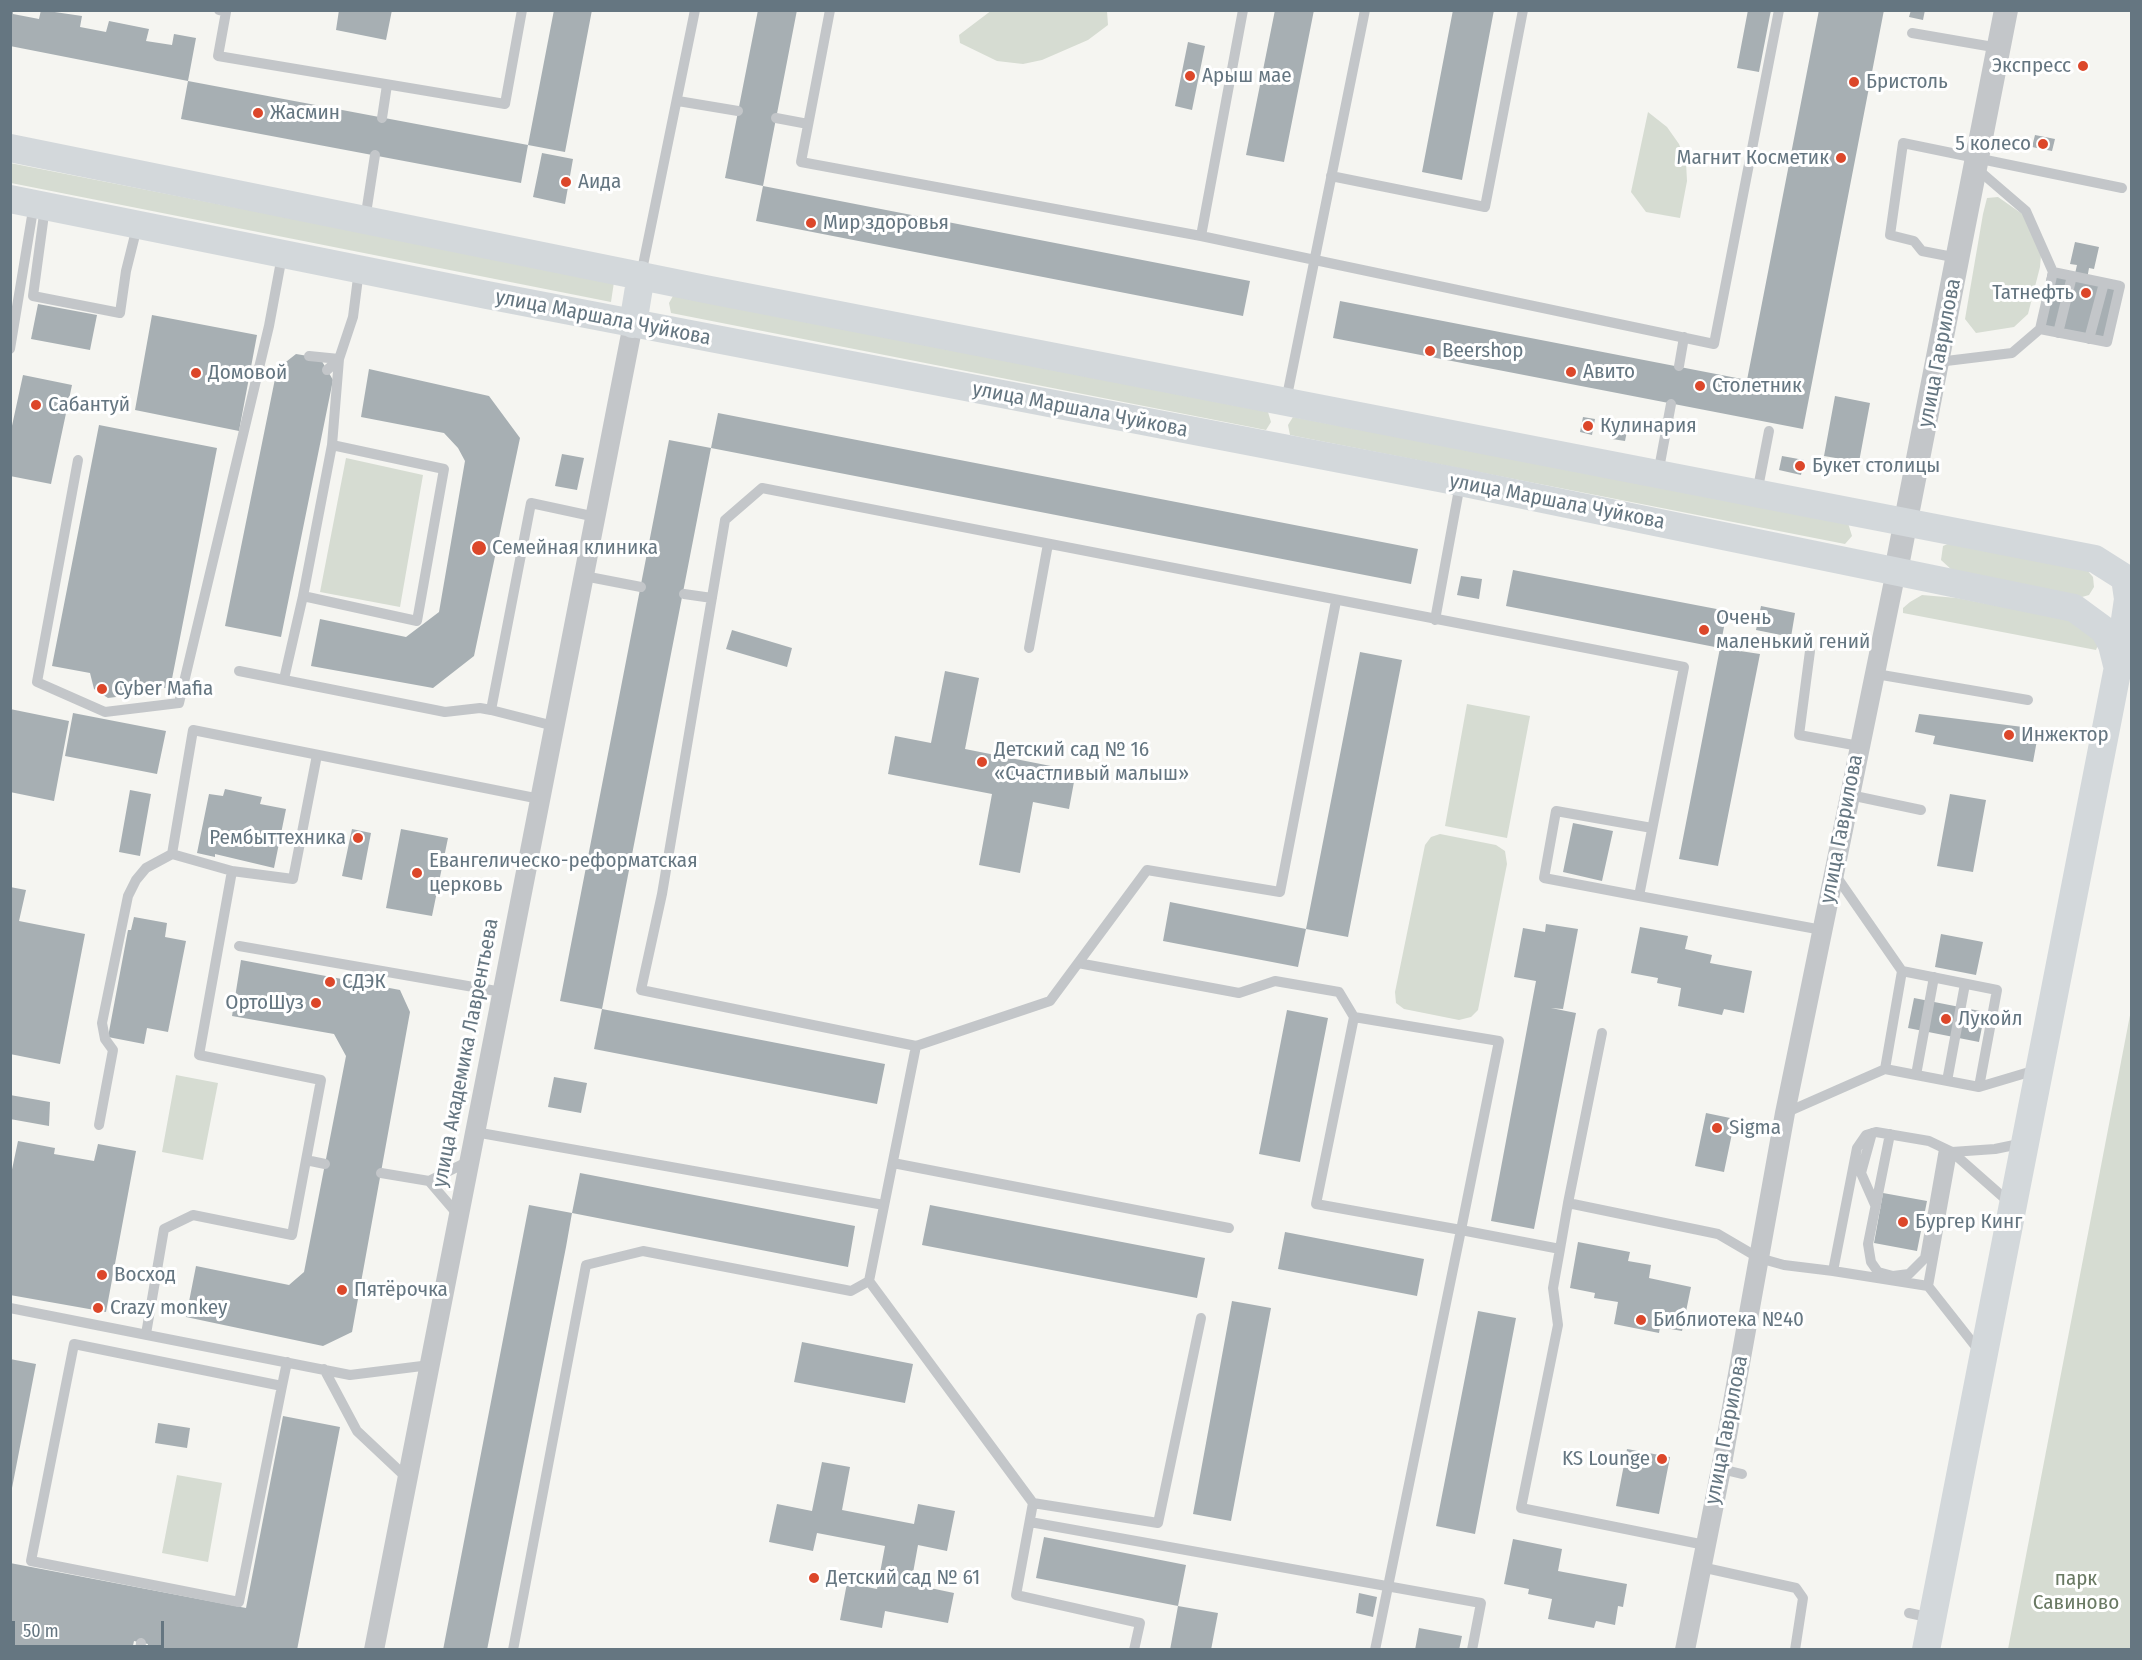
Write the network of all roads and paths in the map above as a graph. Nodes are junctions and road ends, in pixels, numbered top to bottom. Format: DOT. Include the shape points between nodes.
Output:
graph roads {
  1 [pos="219,10"];
  2 [pos="522,10"];
  3 [pos="696,10"];
  4 [pos="830,10"];
  5 [pos="1243,10"];
  6 [pos="1365,10"];
  7 [pos="1523,10"];
  8 [pos="1779,10"];
  9 [pos="2006,10"];
  10 [pos="1912,33"];
  11 [pos="1999,48"];
  12 [pos="387,85"];
  13 [pos="678,101"];
  14 [pos="738,111"];
  15 [pos="382,118"];
  16 [pos="776,118"];
  17 [pos="808,124"];
  18 [pos="10,148"];
  19 [pos="375,155"];
  20 [pos="1977,163"];
  21 [pos="1331,176"];
  22 [pos="2122,188"];
  23 [pos="30,203"];
  24 [pos="365,220"];
  25 [pos="138,224"];
  26 [pos="1201,236"];
  27 [pos="283,252"];
  28 [pos="1958,258"];
  29 [pos="1314,260"];
  30 [pos="359,270"];
  31 [pos="2053,273"];
  32 [pos="641,275"];
  33 [pos="2072,276"];
  34 [pos="2104,283"];
  35 [pos="633,324"];
  36 [pos="2040,329"];
  37 [pos="2058,333"];
  38 [pos="1684,337"];
  39 [pos="2089,339"];
  40 [pos="10,349"];
  41 [pos="309,356"];
  42 [pos="339,359"];
  43 [pos="1938,362"];
  44 [pos="1679,366"];
  45 [pos="327,370"];
  46 [pos="1286,402"];
  47 [pos="1671,404"];
  48 [pos="1769,432"];
  49 [pos="332,445"];
  50 [pos="1276,448"];
  51 [pos="78,460"];
  52 [pos="1658,475"];
  53 [pos="1460,482"];
  54 [pos="1757,494"];
  55 [pos="596,517"];
  56 [pos="1907,521"];
  57 [pos="1048,544"];
  58 [pos="1896,571"];
  59 [pos="584,576"];
  60 [pos="2128,577"];
  61 [pos="641,587"];
  62 [pos="684,594"];
  63 [pos="303,597"];
  64 [pos="712,598"];
  65 [pos="1336,601"];
  66 [pos="1435,620"];
  67 [pos="1029,648"];
  68 [pos="1810,651"];
  69 [pos="2118,667"];
  70 [pos="239,671"];
  71 [pos="1876,674"];
  72 [pos="284,679"];
  73 [pos="2028,700"];
  74 [pos="491,710"];
  75 [pos="554,726"];
  76 [pos="1859,746"];
  77 [pos="317,755"];
  78 [pos="1850,795"];
  79 [pos="540,799"];
  80 [pos="1921,810"];
  81 [pos="1652,828"];
  82 [pos="172,854"];
  83 [pos="232,871"];
  84 [pos="1834,873"];
  85 [pos="1639,896"];
  86 [pos="1822,930"];
  87 [pos="240,946"];
  88 [pos="1078,963"];
  89 [pos="1902,971"];
  90 [pos="1934,977"];
  91 [pos="1965,984"];
  92 [pos="502,993"];
  93 [pos="1354,1017"];
  94 [pos="1602,1033"];
  95 [pos="916,1046"];
  96 [pos="1885,1069"];
  97 [pos="2039,1069"];
  98 [pos="1916,1075"];
  99 [pos="1947,1081"];
  100 [pos="1979,1087"];
  101 [pos="1785,1113"];
  102 [pos="99,1125"];
  103 [pos="475,1132"];
  104 [pos="1872,1133"];
  105 [pos="1890,1134"];
  106 [pos="2024,1143"];
  107 [pos="1948,1150"];
  108 [pos="306,1160"];
  109 [pos="470,1161"];
  110 [pos="893,1163"];
  111 [pos="325,1164"];
  112 [pos="381,1173"];
  113 [pos="429,1181"];
  114 [pos="1568,1203"];
  115 [pos="2011,1204"];
  116 [pos="884,1205"];
  117 [pos="1876,1207"];
  118 [pos="459,1216"];
  119 [pos="1229,1228"];
  120 [pos="1461,1230"];
  121 [pos="1560,1249"];
  122 [pos="1759,1258"];
  123 [pos="1833,1271"];
  124 [pos="869,1281"];
  125 [pos="1928,1287"];
  126 [pos="10,1308"];
  127 [pos="1201,1318"];
  128 [pos="146,1334"];
  129 [pos="1982,1355"];
  130 [pos="287,1362"];
  131 [pos="430,1365"];
  132 [pos="324,1370"];
  133 [pos="282,1386"];
  134 [pos="1721,1469"];
  135 [pos="1742,1474"];
  136 [pos="408,1479"];
  137 [pos="1033,1503"];
  138 [pos="1030,1522"];
  139 [pos="1705,1545"];
  140 [pos="1701,1567"];
  141 [pos="1388,1585"];
  142 [pos="374,1650"];
  143 [pos="513,1650"];
  144 [pos="1134,1650"];
  145 [pos="1375,1650"];
  146 [pos="1472,1650"];
  147 [pos="1685,1650"];
  148 [pos="1795,1650"];
  149 [pos="1926,1650"];
  1 -- 12 [label="lane" via="226,12 218,56"];
  2 -- 12 [label="lane" via="505,104"];
  3 -- 13 [label="lane"];
  4 -- 17 [label="lane"];
  5 -- 26 [label="lane"];
  6 -- 21 [label="lane"];
  7 -- 21 [label="lane" via="1485,207"];
  8 -- 38 [label="lane" via="1714,344"];
  9 -- 11 [label="street, улица Гаврилова"];
  10 -- 11 [label="lane"];
  11 -- 20 [label="street, улица Гаврилова"];
  12 -- 15 [label="lane"];
  13 -- 14 [label="lane"];
  13 -- 32 [label="lane"];
  16 -- 17 [label="lane"];
  17 -- 26 [label="lane" via="801,162"];
  18 -- 24 [label="main road"];
  19 -- 24 [label="lane"];
  20 -- 22 [label="lane"];
  20 -- 28 [label="street, улица Гаврилова"];
  20 -- 28 [label="lane" via="1903,142 1890,235 1914,241 1922,251"];
  20 -- 31 [label="lane" via="2026,211"];
  21 -- 29 [label="lane"];
  23 -- 25 [label="main road, улица Маршала Чуйкова"];
  23 -- 25 [label="lane" via="33,296 120,313"];
  23 -- 40 [label="lane"];
  24 -- 32 [label="main road"];
  25 -- 27 [label="main road, улица Маршала Чуйкова"];
  26 -- 29 [label="lane"];
  27 -- 30 [label="main road, улица Маршала Чуйкова"];
  27 -- 51 [label="lane" via="179,703 105,712 37,682"];
  28 -- 43 [label="street, улица Гаврилова"];
  29 -- 38 [label="lane"];
  29 -- 46 [label="lane"];
  30 -- 35 [label="main road, улица Маршала Чуйкова"];
  30 -- 42 [label="lane" via="353,317"];
  31 -- 33 [label="lane"];
  31 -- 36 [label="lane"];
  32 -- 35 [label="main road"];
  32 -- 46 [label="main road"];
  33 -- 34 [label="lane"];
  33 -- 37 [label="lane"];
  34 -- 39 [label="lane"];
  34 -- 39 [label="lane" via="2120,286 2107,342"];
  35 -- 50 [label="main road, улица Маршала Чуйкова"];
  35 -- 55 [label="street, улица Академика Лаврентьева"];
  36 -- 37 [label="lane"];
  36 -- 43 [label="lane" via="2012,353"];
  37 -- 39 [label="lane"];
  38 -- 44 [label="lane"];
  41 -- 42 [label="lane"];
  42 -- 45 [label="lane"];
  42 -- 49 [label="lane"];
  43 -- 56 [label="street, улица Гаврилова"];
  46 -- 50 [label="main road"];
  46 -- 52 [label="main road"];
  47 -- 52 [label="lane"];
  48 -- 54 [label="lane"];
  49 -- 63 [label="lane"];
  49 -- 63 [label="lane" via="444,469 417,621"];
  50 -- 53 [label="main road, улица Маршала Чуйкова"];
  52 -- 54 [label="main road"];
  53 -- 58 [label="main road, улица Маршала Чуйкова"];
  53 -- 66 [label="lane"];
  54 -- 56 [label="main road"];
  55 -- 59 [label="street, улица Академика Лаврентьева"];
  55 -- 74 [label="lane" via="531,503"];
  56 -- 58 [label="street, улица Гаврилова"];
  56 -- 60 [label="main road" via="2096,559"];
  57 -- 64 [label="lane" via="762,488 725,520"];
  57 -- 65 [label="lane"];
  57 -- 67 [label="lane"];
  58 -- 69 [label="main road, улица Маршала Чуйкова" via="2074,608 2104,630"];
  58 -- 71 [label="street, улица Гаврилова"];
  59 -- 61 [label="lane"];
  59 -- 75 [label="street, улица Академика Лаврентьева"];
  60 -- 69 [label="main road"];
  62 -- 64 [label="lane"];
  63 -- 72 [label="lane"];
  64 -- 95 [label="lane" via="642,990"];
  65 -- 66 [label="lane"];
  65 -- 88 [label="lane" via="1280,892 1147,870"];
  66 -- 81 [label="lane" via="1684,667"];
  68 -- 76 [label="lane" via="1799,735"];
  69 -- 97 [label="main road"];
  70 -- 72 [label="lane"];
  71 -- 73 [label="lane"];
  71 -- 76 [label="street, улица Гаврилова"];
  72 -- 74 [label="lane" via="445,712"];
  74 -- 75 [label="lane"];
  75 -- 79 [label="street, улица Академика Лаврентьева"];
  76 -- 78 [label="street, улица Гаврилова"];
  77 -- 79 [label="lane"];
  77 -- 82 [label="lane" via="193,730"];
  77 -- 83 [label="lane" via="293,879"];
  78 -- 80 [label="lane"];
  78 -- 84 [label="street, улица Гаврилова"];
  79 -- 92 [label="street, улица Академика Лаврентьева"];
  81 -- 85 [label="lane"];
  81 -- 85 [label="lane" via="1556,811 1544,878"];
  82 -- 83 [label="lane"];
  82 -- 102 [label="lane" via="146,868 128,896 102,1023 105,1039 113,1050"];
  83 -- 108 [label="lane" via="199,1055 321,1080"];
  84 -- 86 [label="street, улица Гаврилова"];
  84 -- 89 [label="lane"];
  85 -- 86 [label="lane"];
  86 -- 101 [label="street, улица Гаврилова"];
  87 -- 92 [label="lane"];
  88 -- 93 [label="lane" via="1239,993 1275,981 1339,993"];
  88 -- 95 [label="lane" via="1050,1001"];
  89 -- 90 [label="lane"];
  89 -- 96 [label="lane"];
  90 -- 91 [label="lane"];
  90 -- 98 [label="lane"];
  91 -- 99 [label="lane"];
  91 -- 100 [label="lane" via="1997,990"];
  92 -- 103 [label="street, улица Академика Лаврентьева"];
  93 -- 120 [label="lane" via="1316,1204"];
  93 -- 120 [label="lane" via="1499,1041"];
  94 -- 114 [label="lane"];
  95 -- 110 [label="lane"];
  96 -- 98 [label="lane"];
  96 -- 101 [label="lane"];
  97 -- 100 [label="lane"];
  97 -- 106 [label="main road"];
  98 -- 99 [label="lane"];
  99 -- 100 [label="lane"];
  101 -- 122 [label="street, улица Гаврилова"];
  103 -- 109 [label="street, улица Академика Лаврентьева"];
  103 -- 116 [label="lane"];
  104 -- 105 [label="lane"];
  104 -- 117 [label="lane" via="1862,1173"];
  104 -- 123 [label="lane" via="1857,1148"];
  105 -- 107 [label="lane" via="1929,1141"];
  105 -- 117 [label="lane"];
  106 -- 107 [label="lane" via="1995,1149"];
  106 -- 115 [label="main road"];
  107 -- 115 [label="lane"];
  107 -- 117 [label="lane" via="1925,1258 1909,1274 1893,1276 1878,1272 1872,1262 1868,1244"];
  107 -- 125 [label="lane"];
  108 -- 111 [label="lane"];
  108 -- 128 [label="lane" via="292,1234 193,1215 164,1229"];
  109 -- 113 [label="lane"];
  109 -- 118 [label="street, улица Академика Лаврентьева"];
  110 -- 116 [label="lane"];
  110 -- 119 [label="lane"];
  112 -- 113 [label="lane"];
  113 -- 118 [label="lane"];
  114 -- 121 [label="lane"];
  114 -- 122 [label="lane" via="1718,1234"];
  115 -- 129 [label="main road"];
  116 -- 124 [label="lane"];
  118 -- 131 [label="street, улица Академика Лаврентьева"];
  120 -- 121 [label="lane"];
  120 -- 141 [label="lane"];
  121 -- 139 [label="lane" via="1553,1287 1558,1325 1521,1508"];
  122 -- 123 [label="lane"];
  122 -- 134 [label="street, улица Гаврилова"];
  123 -- 125 [label="lane"];
  124 -- 137 [label="lane"];
  124 -- 143 [label="lane" via="852,1290 643,1251 586,1265"];
  125 -- 129 [label="lane"];
  126 -- 128 [label="lane"];
  127 -- 137 [label="lane" via="1158,1523"];
  128 -- 130 [label="lane"];
  129 -- 149 [label="main road" via="1920,1616"];
  130 -- 132 [label="lane"];
  130 -- 133 [label="lane"];
  131 -- 132 [label="lane" via="350,1375"];
  131 -- 136 [label="street, улица Академика Лаврентьева"];
  132 -- 136 [label="lane" via="357,1431"];
  133 -- 133 [label="lane" via="74,1344 31,1561 239,1602"];
  134 -- 135 [label="lane"];
  134 -- 139 [label="street, улица Гаврилова"];
  136 -- 142 [label="street, улица Академика Лаврентьева"];
  137 -- 138 [label="lane"];
  138 -- 141 [label="lane"];
  138 -- 144 [label="lane" via="1016,1595 1140,1623"];
  139 -- 140 [label="street, улица Гаврилова"];
  140 -- 147 [label="street, улица Гаврилова"];
  140 -- 148 [label="lane" via="1796,1588 1803,1598"];
  141 -- 145 [label="lane"];
  141 -- 146 [label="lane" via="1481,1603"];
}
